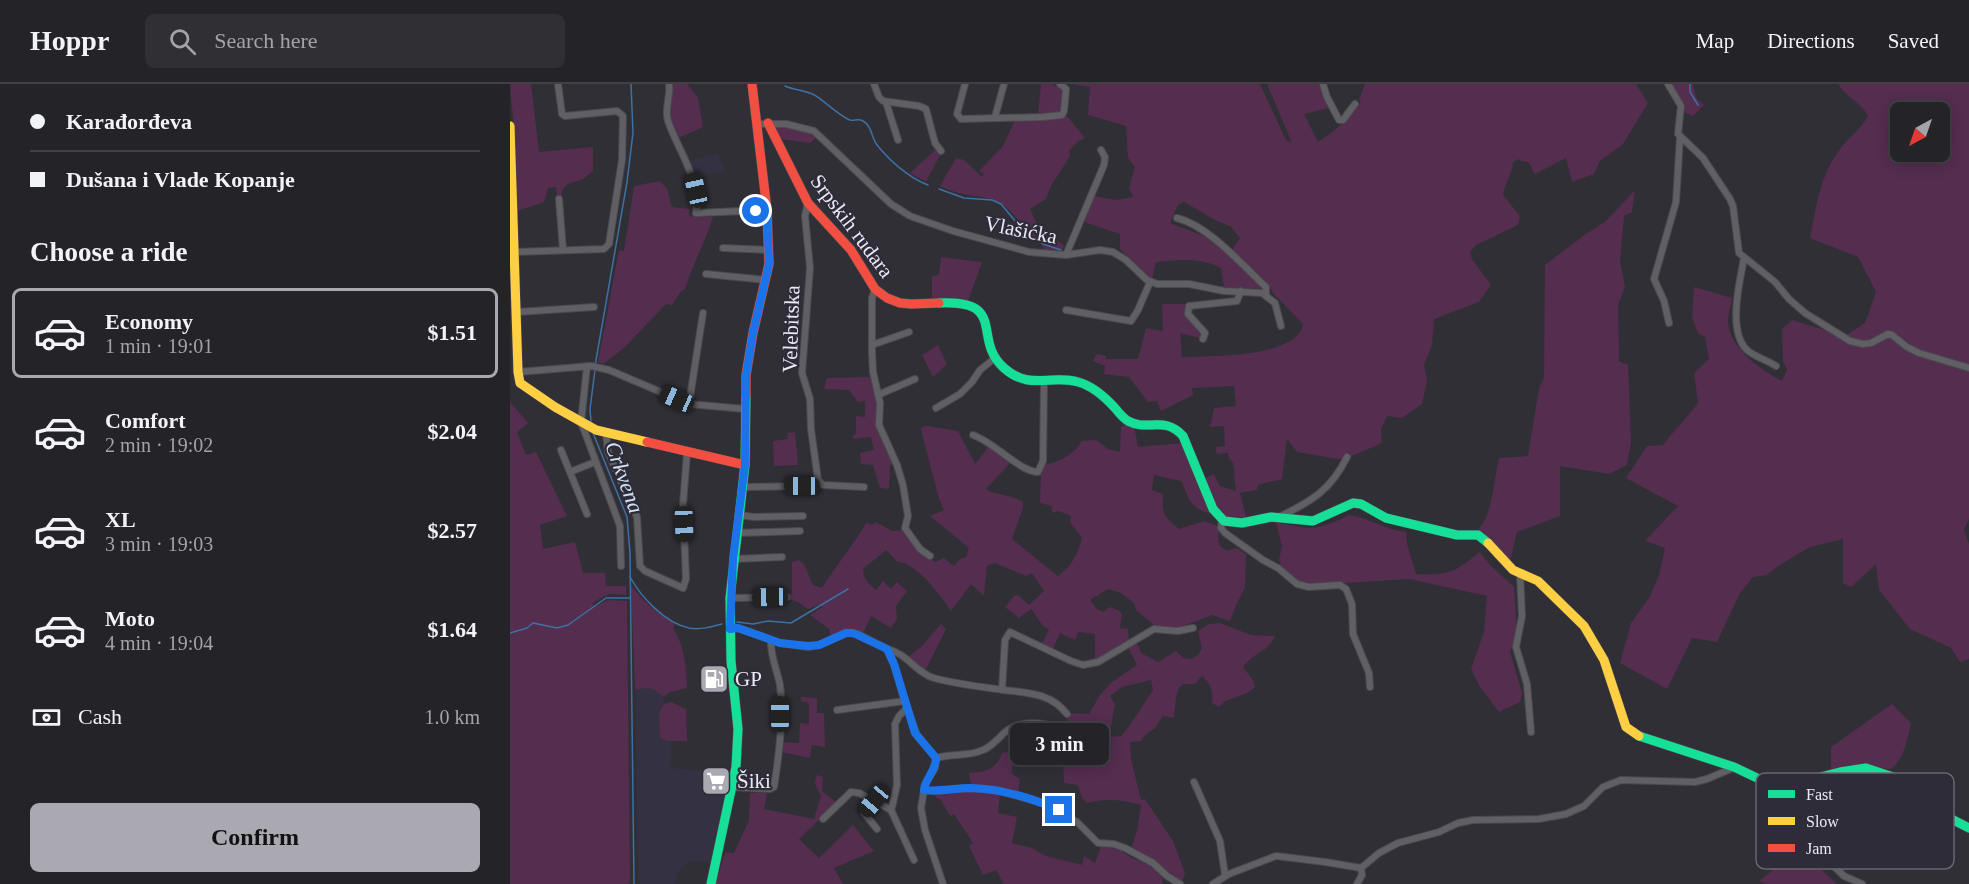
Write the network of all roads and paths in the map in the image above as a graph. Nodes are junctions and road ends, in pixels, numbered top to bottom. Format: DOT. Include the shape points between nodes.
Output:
graph roads {
  1 [pos="558,84"];
  2 [pos="669,84"];
  3 [pos="752,84"];
  4 [pos="874,84"];
  5 [pos="965,84"];
  6 [pos="1004,84"];
  7 [pos="1060,84"];
  8 [pos="1323,84"];
  9 [pos="1668,84"];
  10 [pos="886,102"];
  11 [pos="1355,104"];
  12 [pos="995,117"];
  13 [pos="768,123"];
  14 [pos="756,124"];
  15 [pos="510,126"];
  16 [pos="1680,137"];
  17 [pos="898,140"];
  18 [pos="1101,150"];
  19 [pos="941,151"];
  20 [pos="559,199"];
  21 [pos="808,203"];
  22 [pos="767,210"];
  23 [pos="1177,218"];
  24 [pos="723,248"];
  25 [pos="563,250"];
  26 [pos="770,250"];
  27 [pos="515,252"];
  28 [pos="1066,255"];
  29 [pos="1744,258"];
  30 [pos="706,274"];
  31 [pos="766,280"];
  32 [pos="513,282"];
  33 [pos="1150,282"];
  34 [pos="875,289"];
  35 [pos="1241,291"];
  36 [pos="1266,294"];
  37 [pos="594,307"];
  38 [pos="1066,310"];
  39 [pos="517,312"];
  40 [pos="703,313"];
  41 [pos="1669,323"];
  42 [pos="1281,326"];
  43 [pos="909,332"];
  44 [pos="1203,339"];
  45 [pos="872,345"];
  46 [pos="995,358"];
  47 [pos="589,366"];
  48 [pos="1776,366"];
  49 [pos="1969,368"];
  50 [pos="516,375"];
  51 [pos="915,379"];
  52 [pos="1044,383"];
  53 [pos="880,394"];
  54 [pos="689,404"];
  55 [pos="936,408"];
  56 [pos="745,409"];
  57 [pos="588,426"];
  58 [pos="606,434"];
  59 [pos="973,435"];
  60 [pos="561,450"];
  61 [pos="687,453"];
  62 [pos="1347,457"];
  63 [pos="595,462"];
  64 [pos="745,465"];
  65 [pos="570,472"];
  66 [pos="802,486"];
  67 [pos="742,487"];
  68 [pos="864,487"];
  69 [pos="587,514"];
  70 [pos="738,515"];
  71 [pos="802,516"];
  72 [pos="1276,518"];
  73 [pos="1222,519"];
  74 [pos="800,531"];
  75 [pos="736,533"];
  76 [pos="930,556"];
  77 [pos="782,557"];
  78 [pos="733,559"];
  79 [pos="621,566"];
  80 [pos="1520,573"];
  81 [pos="788,597"];
  82 [pos="730,598"];
  83 [pos="1193,628"];
  84 [pos="730,629"];
  85 [pos="771,640"];
  86 [pos="887,649"];
  87 [pos="1370,687"];
  88 [pos="1002,690"];
  89 [pos="905,701"];
  90 [pos="907,708"];
  91 [pos="837,710"];
  92 [pos="1067,714"];
  93 [pos="1063,729"];
  94 [pos="1531,732"];
  95 [pos="936,758"];
  96 [pos="1734,767"];
  97 [pos="1836,773"];
  98 [pos="1881,773"];
  99 [pos="1756,778"];
  100 [pos="1194,782"];
  101 [pos="732,787"];
  102 [pos="924,790"];
  103 [pos="874,801"];
  104 [pos="891,810"];
  105 [pos="824,819"];
  106 [pos="1954,819"];
  107 [pos="1969,828"];
  108 [pos="877,830"];
  109 [pos="914,860"];
  110 [pos="1361,868"];
  111 [pos="1837,869"];
  112 [pos="1225,876"];
  113 [pos="711,884"];
  114 [pos="943,884"];
  115 [pos="1180,884"];
  116 [pos="1213,884"];
  117 [pos="1357,884"];
  118 [pos="1862,884"];
  1 -- 25 [label="street" via="565,117 617,111 623,116 622,160 609,244 604,249"];
  2 -- 22 [label="street" via="668,121 693,178 696,213"];
  3 -- 14 [label="street"];
  4 -- 10 [label="street" via="879,97"];
  5 -- 12 [label="street" via="959,118"];
  6 -- 12 [label="street"];
  7 -- 12 [label="street" via="1066,89 1062,115"];
  8 -- 11 [label="street" via="1339,120"];
  9 -- 16 [label="street" via="1681,106 1677,129"];
  10 -- 17 [label="street"];
  10 -- 19 [label="street" via="926,109"];
  13 -- 14 [label="street, Vlašićka"];
  13 -- 21 [label="street, Srpskih rudara"];
  13 -- 28 [label="street, Vlašićka" via="792,125 818,134 891,204 910,216 1011,249"];
  14 -- 22 [label="street"];
  15 -- 27 [label="street"];
  16 -- 29 [label="street" via="1702,158 1730,199 1737,249"];
  16 -- 41 [label="street" via="1676,202 1654,279"];
  18 -- 28 [label="street" via="1104,165"];
  20 -- 25 [label="street"];
  21 -- 34 [label="street, Srpskih rudara" via="851,250"];
  21 -- 68 [label="street, Velebitska" via="810,268 802,373 810,399 818,480 823,484"];
  22 -- 26 [label="street"];
  23 -- 36 [label="street" via="1192,223 1221,245 1266,287"];
  24 -- 26 [label="street"];
  25 -- 27 [label="street"];
  26 -- 31 [label="street"];
  27 -- 32 [label="street"];
  28 -- 33 [label="street, Vlašićka" via="1113,252"];
  29 -- 48 [label="street" via="1735,310 1740,335 1747,349"];
  29 -- 49 [label="street" via="1805,313 1845,339 1863,344 1888,334 1919,353"];
  30 -- 31 [label="street"];
  31 -- 56 [label="street" via="748,358"];
  32 -- 39 [label="street"];
  33 -- 35 [label="street"];
  33 -- 38 [label="street" via="1131,321"];
  34 -- 45 [label="street"];
  34 -- 46 [label="street, Srpskih rudara" via="904,305 959,303 976,308 982,313"];
  35 -- 36 [label="street"];
  35 -- 44 [label="street" via="1237,301 1189,306 1188,314 1205,333"];
  36 -- 42 [label="street" via="1275,303"];
  37 -- 39 [label="street"];
  39 -- 50 [label="street"];
  40 -- 54 [label="street"];
  43 -- 45 [label="street"];
  45 -- 53 [label="street" via="873,372"];
  46 -- 52 [label="street" via="1017,377"];
  46 -- 55 [label="street" via="960,394"];
  47 -- 50 [label="street"];
  47 -- 54 [label="street"];
  47 -- 57 [label="street" via="580,416"];
  50 -- 57 [label="street" via="523,386"];
  51 -- 53 [label="street"];
  52 -- 59 [label="street" via="1043,461 1038,472 1030,471"];
  52 -- 73 [label="street" via="1080,383 1107,399 1128,421 1166,424 1179,431 1213,509"];
  53 -- 76 [label="street" via="879,426 903,485 908,516 905,528"];
  54 -- 56 [label="street"];
  56 -- 64 [label="street"];
  57 -- 58 [label="street"];
  57 -- 63 [label="street"];
  58 -- 61 [label="street"];
  58 -- 61 [label="street" via="608,452 637,517 641,568 683,588"];
  60 -- 65 [label="street"];
  61 -- 64 [label="street"];
  62 -- 72 [label="street" via="1329,486 1311,501"];
  63 -- 65 [label="street"];
  63 -- 79 [label="street" via="620,526"];
  64 -- 67 [label="street"];
  65 -- 69 [label="street"];
  66 -- 67 [label="street"];
  67 -- 70 [label="street"];
  70 -- 71 [label="street"];
  70 -- 75 [label="street"];
  72 -- 73 [label="street" via="1238,524"];
  72 -- 80 [label="street" via="1313,522 1353,503 1360,504 1386,518 1457,535 1478,535"];
  73 -- 87 [label="street" via="1225,533 1293,582 1309,587 1340,585 1346,589 1352,604 1353,634 1369,673"];
  74 -- 75 [label="street"];
  75 -- 78 [label="street"];
  77 -- 78 [label="street"];
  78 -- 82 [label="street"];
  80 -- 94 [label="street" via="1522,616 1516,647 1527,684"];
  80 -- 96 [label="street" via="1538,581 1584,626 1605,660 1622,720 1629,731"];
  81 -- 82 [label="street"];
  82 -- 84 [label="street"];
  83 -- 88 [label="street" via="1154,629 1098,662 1083,665 1010,632 1005,640"];
  84 -- 85 [label="street" via="738,628"];
  84 -- 101 [label="street" via="738,729"];
  85 -- 86 [label="street" via="812,646 853,633"];
  85 -- 101 [label="street" via="780,695 774,787"];
  86 -- 88 [label="street" via="935,678"];
  86 -- 89 [label="street"];
  88 -- 92 [label="street" via="1044,696"];
  89 -- 90 [label="street"];
  89 -- 91 [label="street"];
  90 -- 95 [label="street" via="918,738"];
  90 -- 104 [label="street" via="895,724 897,785"];
  93 -- 95 [label="street" via="1042,724 1016,725 981,751"];
  95 -- 102 [label="street"];
  96 -- 99 [label="street"];
  96 -- 110 [label="street" via="1695,782 1621,780 1603,787 1584,807 1566,814 1458,823 1398,843"];
  97 -- 98 [label="street" via="1866,768"];
  100 -- 112 [label="street" via="1220,840"];
  101 -- 113 [label="street"];
  102 -- 114 [label="street" via="922,821"];
  102 -- 115 [label="street" via="998,790 1048,805 1072,818 1098,843 1114,844 1148,860"];
  103 -- 104 [label="street"];
  103 -- 105 [label="street" via="851,792"];
  103 -- 108 [label="street" via="864,813"];
  104 -- 109 [label="street"];
  106 -- 107 [label="street"];
  110 -- 112 [label="street" via="1276,856"];
  110 -- 117 [label="street"];
  111 -- 118 [label="street"];
  112 -- 116 [label="street"];
}
